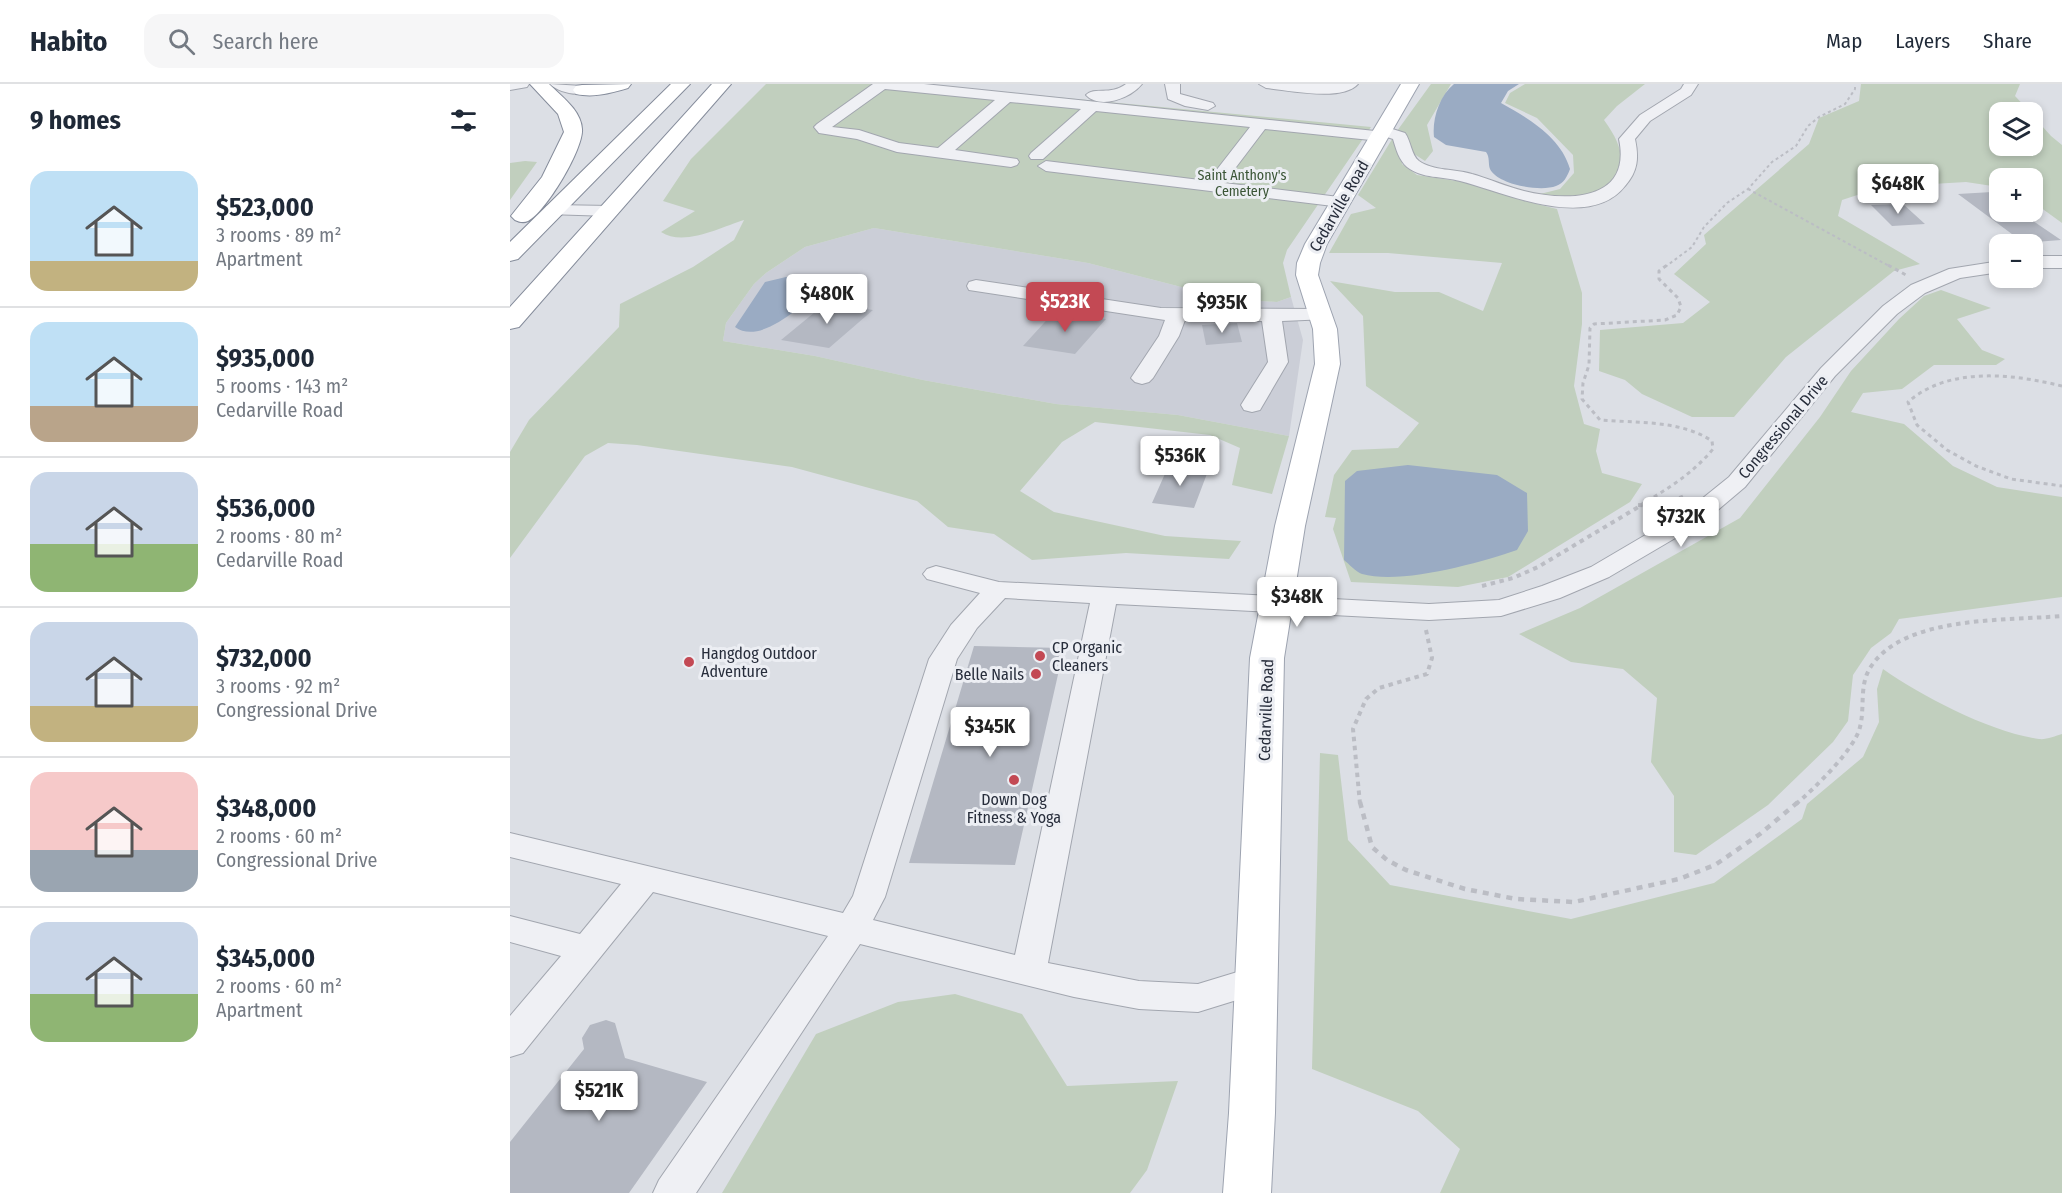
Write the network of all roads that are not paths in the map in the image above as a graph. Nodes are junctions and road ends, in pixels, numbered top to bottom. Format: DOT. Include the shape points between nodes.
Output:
graph roads {
  1 [pos="522,84"];
  2 [pos="539,84"];
  3 [pos="557,84"];
  4 [pos="562,84"];
  5 [pos="622,84"];
  6 [pos="661,84"];
  7 [pos="681,84"];
  8 [pos="722,84"];
  9 [pos="882,84"];
  10 [pos="982,84"];
  11 [pos="1135,84"];
  12 [pos="1173,84"];
  13 [pos="1266,84"];
  14 [pos="1351,84"];
  15 [pos="1410,84"];
  16 [pos="1690,84"];
  17 [pos="510,86"];
  18 [pos="582,90"];
  19 [pos="1007,97"];
  20 [pos="1093,106"];
  21 [pos="1325,118"];
  22 [pos="1261,123"];
  23 [pos="1382,133"];
  24 [pos="883,143"];
  25 [pos="923,150"];
  26 [pos="943,152"];
  27 [pos="1030,165"];
  28 [pos="1213,186"];
  29 [pos="1341,202"];
  30 [pos="553,210"];
  31 [pos="610,211"];
  32 [pos="510,228"];
  33 [pos="510,254"];
  34 [pos="2043,262"];
  35 [pos="2062,262"];
  36 [pos="1989,268"];
  37 [pos="976,286"];
  38 [pos="1177,314"];
  39 [pos="1271,315"];
  40 [pos="1321,315"];
  41 [pos="510,322"];
  42 [pos="1142,378"];
  43 [pos="1252,405"];
  44 [pos="936,574"];
  45 [pos="999,590"];
  46 [pos="1104,596"];
  47 [pos="1275,604"];
  48 [pos="510,845"];
  49 [pos="645,879"];
  50 [pos="852,928"];
  51 [pos="510,929"];
  52 [pos="587,948"];
  53 [pos="1029,971"];
  54 [pos="1257,980"];
  55 [pos="510,1042"];
  56 [pos="673,1193"];
  57 [pos="1247,1193"];
  1 -- 17 [label="street"];
  2 -- 32 [label="main road" via="567,114 573,132 549,183"];
  3 -- 18 [label="street"];
  4 -- 18 [label="street"];
  5 -- 18 [label="main road"];
  6 -- 30 [label="main road" via="548,203"];
  7 -- 30 [label="main road"];
  8 -- 31 [label="main road"];
  9 -- 19 [label="street"];
  9 -- 24 [label="street" via="822,127"];
  10 -- 11 [label="street" via="1112,97 1122,95"];
  12 -- 21 [label="street" via="1173,96 1190,103"];
  13 -- 14 [label="street" via="1337,90"];
  15 -- 23 [label="main road, Cedarville Road"];
  16 -- 23 [label="street" via="1686,92 1645,118 1627,139 1630,162 1624,182 1614,191 1588,201 1530,198 1419,167 1410,161 1400,136"];
  19 -- 20 [label="street"];
  19 -- 26 [label="street"];
  20 -- 22 [label="street"];
  20 -- 27 [label="street"];
  22 -- 23 [label="street"];
  22 -- 28 [label="street"];
  23 -- 29 [label="main road, Cedarville Road"];
  24 -- 25 [label="street"];
  24 -- 25 [label="street" via="859,153"];
  25 -- 26 [label="street"];
  26 -- 27 [label="street"];
  27 -- 28 [label="street"];
  28 -- 29 [label="street"];
  29 -- 40 [label="main road, Cedarville Road" via="1309,260 1308,284"];
  30 -- 31 [label="street"];
  30 -- 33 [label="main road"];
  31 -- 41 [label="main road"];
  34 -- 35 [label="street"];
  36 -- 47 [label="street, Congressional Drive" via="1956,273 1918,289 1890,310 1828,372 1737,482 1697,514 1600,572 1502,608 1429,612"];
  37 -- 38 [label="street"];
  38 -- 39 [label="street"];
  38 -- 42 [label="street" via="1169,336"];
  39 -- 40 [label="street"];
  39 -- 43 [label="street" via="1278,362"];
  40 -- 47 [label="main road, Cedarville Road" via="1328,341 1327,371"];
  44 -- 45 [label="street, Congressional Drive"];
  45 -- 46 [label="street, Congressional Drive"];
  45 -- 50 [label="street" via="947,648 869,897"];
  46 -- 47 [label="street, Congressional Drive"];
  46 -- 53 [label="street"];
  47 -- 54 [label="main road, Cedarville Road" via="1267,658"];
  48 -- 49 [label="street"];
  49 -- 50 [label="street"];
  49 -- 52 [label="street"];
  50 -- 53 [label="street"];
  50 -- 56 [label="street"];
  51 -- 52 [label="street"];
  52 -- 55 [label="street"];
  53 -- 54 [label="street" via="1138,995 1198,998"];
  54 -- 57 [label="main road, Cedarville Road"];
}
